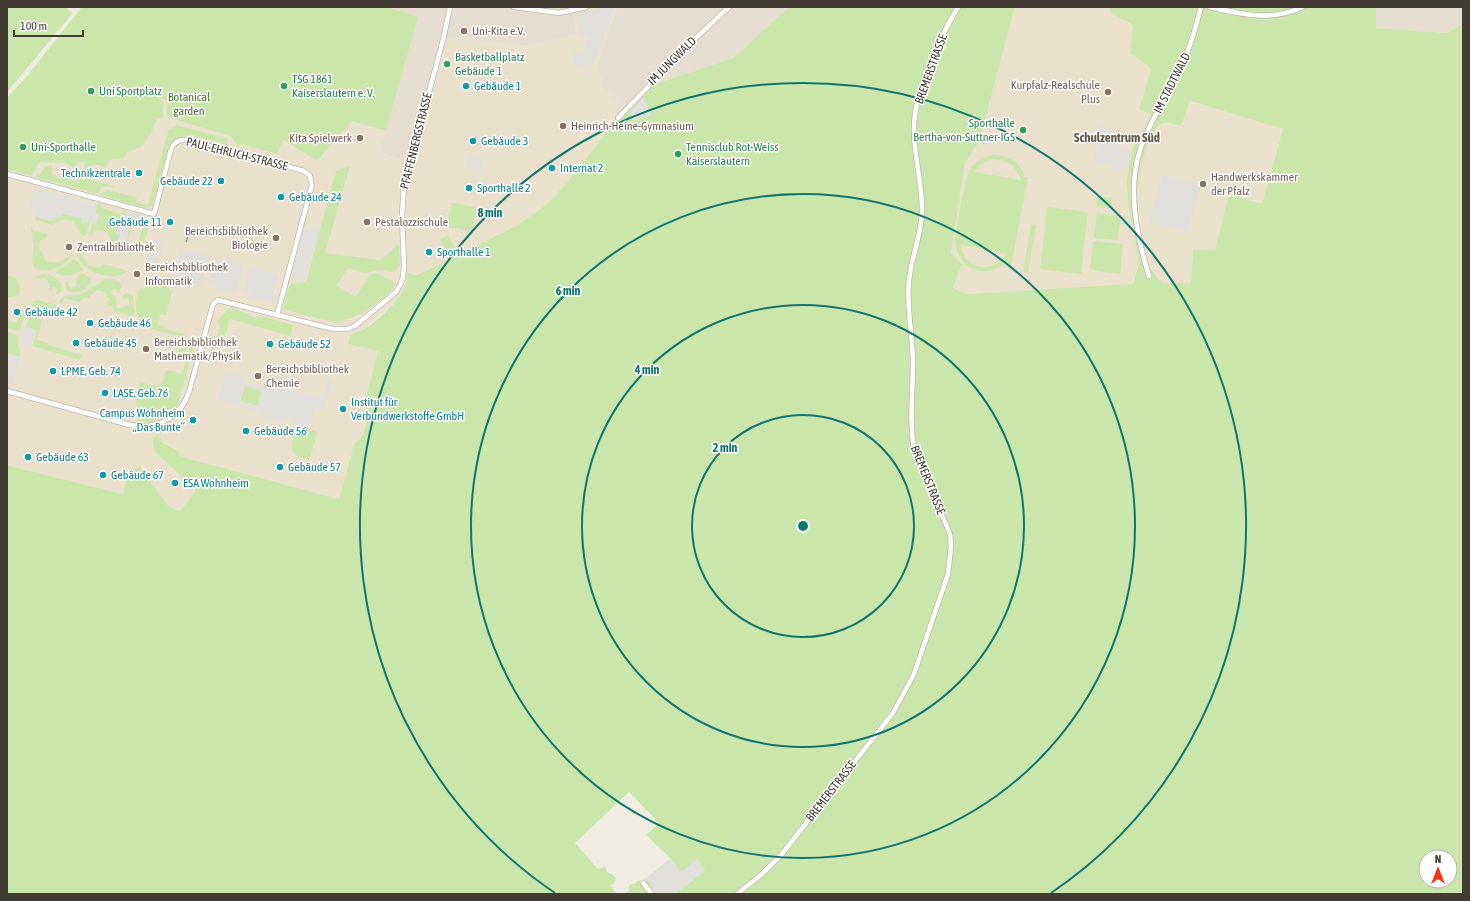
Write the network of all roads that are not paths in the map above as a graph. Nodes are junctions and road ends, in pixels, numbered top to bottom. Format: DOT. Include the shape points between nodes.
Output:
graph roads {
  1 [pos="450,7"];
  2 [pos="514,7"];
  3 [pos="586,7"];
  4 [pos="729,7"];
  5 [pos="958,7"];
  6 [pos="1201,7"];
  7 [pos="1210,7"];
  8 [pos="1302,7"];
  9 [pos="575,8"];
  10 [pos="618,118"];
  11 [pos="7,174"];
  12 [pos="1149,276"];
  13 [pos="277,315"];
  14 [pos="7,392"];
  15 [pos="643,883"];
  16 [pos="652,894"];
  17 [pos="737,894"];
  1 -- 13 [label="street, PFAFFENBERGSTRASSE" via="404,184 403,278 396,292 362,322 347,329 333,329"];
  2 -- 9 [label="street" via="553,13"];
  3 -- 9 [label="street"];
  4 -- 10 [label="street, IM JUNGWALD" via="670,63"];
  5 -- 17 [label="street, BREMERSTRASSE" via="927,72 915,113 914,142 922,212 908,294 913,362 910,422 912,440 950,534 948,574 914,674 893,713 781,854"];
  6 -- 12 [label="street, IM STADTWALD" via="1189,50 1145,137 1137,164 1134,183 1135,208"];
  7 -- 8 [label="street" via="1254,16 1272,16"];
  11 -- 13 [label="street, PAUL-EHRLICH-STRASSE" via="154,214 172,146 179,140 187,140 307,174 312,180 312,185"];
  13 -- 14 [label="street" via="218,300 213,304 187,398 177,413 159,424 139,426"];
  15 -- 16 [label="street"];
}
